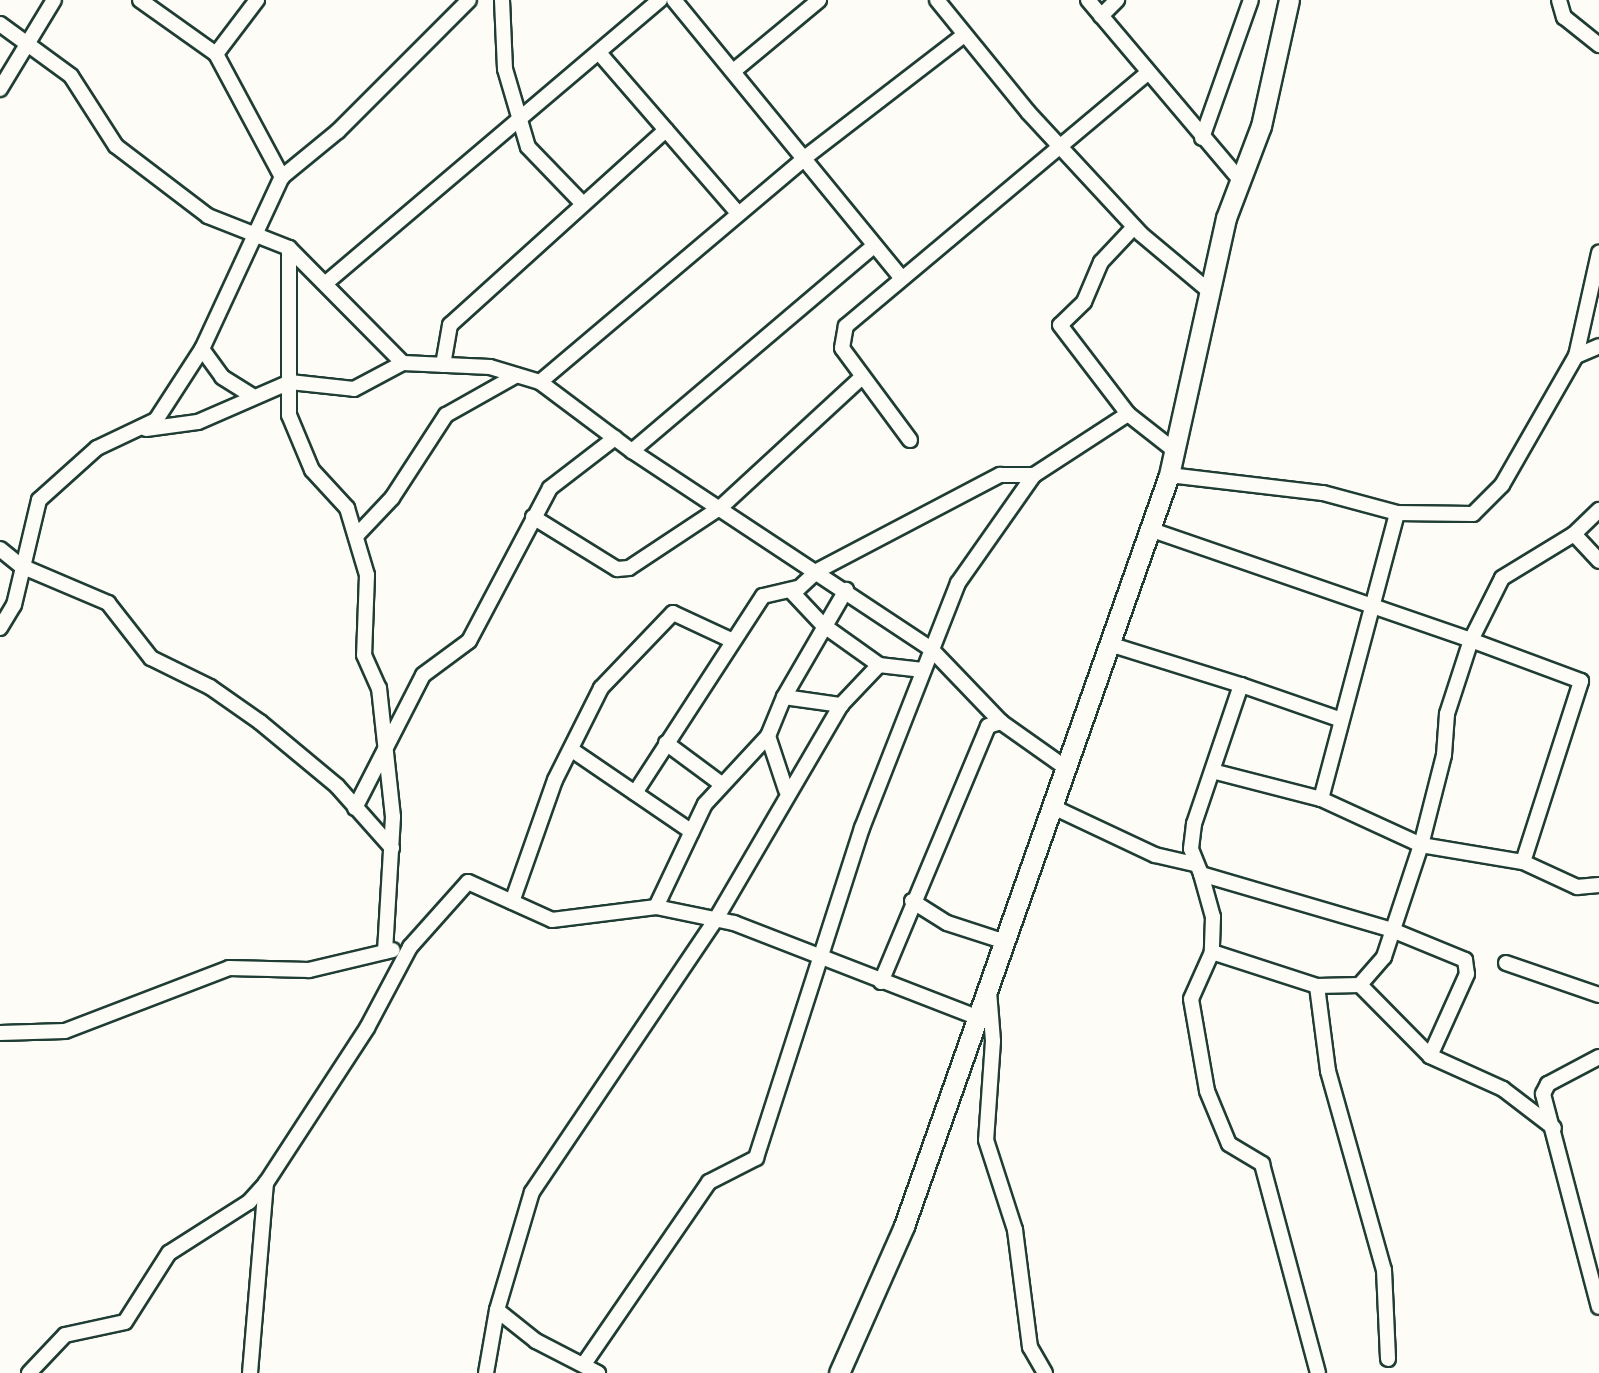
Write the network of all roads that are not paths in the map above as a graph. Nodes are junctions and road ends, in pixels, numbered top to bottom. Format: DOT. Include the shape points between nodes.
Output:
graph roads {
  1 [pos="54,0"];
  2 [pos="140,0"];
  3 [pos="257,0"];
  4 [pos="502,0"];
  5 [pos="660,0"];
  6 [pos="674,0"];
  7 [pos="819,0"];
  8 [pos="937,0"];
  9 [pos="1088,0"];
  10 [pos="1117,0"];
  11 [pos="1251,0"];
  12 [pos="1289,0"];
  13 [pos="1559,0"];
  14 [pos="463,2"];
  15 [pos="803,5"];
  16 [pos="1101,16"];
  17 [pos="0,24"];
  18 [pos="963,36"];
  19 [pos="30,45"];
  20 [pos="1599,45"];
  21 [pos="216,54"];
  22 [pos="601,55"];
  23 [pos="736,69"];
  24 [pos="1148,73"];
  25 [pos="0,89"];
  26 [pos="523,120"];
  27 [pos="666,130"];
  28 [pos="1202,138"];
  29 [pos="1062,145"];
  30 [pos="807,156"];
  31 [pos="282,177"];
  32 [pos="1240,180"];
  33 [pos="583,204"];
  34 [pos="738,213"];
  35 [pos="1134,227"];
  36 [pos="255,233"];
  37 [pos="874,246"];
  38 [pos="289,248"];
  39 [pos="1599,253"];
  40 [pos="900,276"];
  41 [pos="326,283"];
  42 [pos="1208,290"];
  43 [pos="1599,346"];
  44 [pos="202,349"];
  45 [pos="1576,356"];
  46 [pos="403,363"];
  47 [pos="443,365"];
  48 [pos="517,375"];
  49 [pos="862,377"];
  50 [pos="290,382"];
  51 [pos="540,382"];
  52 [pos="251,395"];
  53 [pos="1128,414"];
  54 [pos="146,429"];
  55 [pos="615,439"];
  56 [pos="910,440"];
  57 [pos="1175,450"];
  58 [pos="632,452"];
  59 [pos="1034,475"];
  60 [pos="1169,475"];
  61 [pos="721,507"];
  62 [pos="1599,510"];
  63 [pos="1397,513"];
  64 [pos="533,517"];
  65 [pos="1149,529"];
  66 [pos="358,534"];
  67 [pos="1574,534"];
  68 [pos="0,549"];
  69 [pos="1599,561"];
  70 [pos="21,566"];
  71 [pos="817,571"];
  72 [pos="790,590"];
  73 [pos="846,590"];
  74 [pos="1373,606"];
  75 [pos="823,625"];
  76 [pos="0,628"];
  77 [pos="1471,640"];
  78 [pos="733,642"];
  79 [pos="1109,645"];
  80 [pos="931,649"];
  81 [pos="878,665"];
  82 [pos="923,670"];
  83 [pos="1241,685"];
  84 [pos="784,697"];
  85 [pos="841,705"];
  86 [pos="1339,719"];
  87 [pos="1001,722"];
  88 [pos="768,736"];
  89 [pos="666,743"];
  90 [pos="572,750"];
  91 [pos="387,753"];
  92 [pos="1066,768"];
  93 [pos="1216,772"];
  94 [pos="720,783"];
  95 [pos="786,790"];
  96 [pos="635,793"];
  97 [pos="1321,799"];
  98 [pos="1052,807"];
  99 [pos="355,808"];
  100 [pos="692,832"];
  101 [pos="1421,845"];
  102 [pos="392,848"];
  103 [pos="1523,862"];
  104 [pos="1197,869"];
  105 [pos="1599,885"];
  106 [pos="912,901"];
  107 [pos="512,902"];
  108 [pos="656,906"];
  109 [pos="716,919"];
  110 [pos="1392,930"];
  111 [pos="1006,942"];
  112 [pos="410,947"];
  113 [pos="385,952"];
  114 [pos="1212,952"];
  115 [pos="823,960"];
  116 [pos="1506,964"];
  117 [pos="881,982"];
  118 [pos="1360,985"];
  119 [pos="1317,986"];
  120 [pos="989,991"];
  121 [pos="1599,995"];
  122 [pos="979,1018"];
  123 [pos="0,1033"];
  124 [pos="1430,1056"];
  125 [pos="1599,1057"];
  126 [pos="1554,1128"];
  127 [pos="266,1183"];
  128 [pos="1599,1307"];
  129 [pos="496,1310"];
  130 [pos="494,1352"];
  131 [pos="1388,1359"];
  132 [pos="584,1364"];
  133 [pos="29,1373"];
  134 [pos="250,1373"];
  135 [pos="486,1373"];
  136 [pos="499,1373"];
  137 [pos="597,1373"];
  138 [pos="839,1373"];
  139 [pos="1045,1373"];
  140 [pos="1318,1373"];
  1 -- 19 [label="street"];
  2 -- 21 [label="street"];
  3 -- 21 [label="street"];
  4 -- 26 [label="street" via="505,69"];
  5 -- 22 [label="street"];
  6 -- 23 [label="street"];
  7 -- 15 [label="street"];
  8 -- 18 [label="street"];
  9 -- 16 [label="street"];
  10 -- 16 [label="street"];
  11 -- 28 [label="street"];
  12 -- 32 [label="street" via="1261,126"];
  13 -- 20 [label="street" via="1564,17"];
  14 -- 31 [label="street" via="338,131"];
  15 -- 23 [label="street"];
  16 -- 24 [label="street"];
  17 -- 19 [label="street"];
  18 -- 29 [label="street"];
  18 -- 30 [label="street"];
  19 -- 25 [label="street"];
  19 -- 36 [label="street" via="71,76 116,146 182,201"];
  21 -- 31 [label="street"];
  22 -- 26 [label="street"];
  22 -- 27 [label="street"];
  23 -- 30 [label="street"];
  24 -- 28 [label="street"];
  24 -- 29 [label="street"];
  26 -- 33 [label="street" via="537,161"];
  26 -- 41 [label="street"];
  27 -- 33 [label="street"];
  27 -- 34 [label="street"];
  28 -- 32 [label="street"];
  29 -- 35 [label="street"];
  29 -- 40 [label="street"];
  30 -- 34 [label="street"];
  30 -- 37 [label="street"];
  31 -- 36 [label="street"];
  32 -- 42 [label="street"];
  33 -- 47 [label="street" via="450,325"];
  34 -- 51 [label="street"];
  35 -- 42 [label="street"];
  35 -- 53 [label="street" via="1101,262 1084,302 1060,325"];
  36 -- 38 [label="street"];
  36 -- 44 [label="street"];
  37 -- 40 [label="street"];
  37 -- 58 [label="street"];
  38 -- 41 [label="street"];
  38 -- 50 [label="street"];
  39 -- 45 [label="street"];
  40 -- 49 [label="street" via="846,326 841,340"];
  41 -- 46 [label="street"];
  42 -- 57 [label="street"];
  43 -- 45 [label="street"];
  44 -- 52 [label="street" via="222,377"];
  44 -- 54 [label="street"];
  45 -- 63 [label="street" via="1492,499 1462,517"];
  46 -- 47 [label="street"];
  46 -- 50 [label="street" via="354,388"];
  47 -- 48 [label="street"];
  48 -- 51 [label="street"];
  48 -- 66 [label="street" via="446,415 392,498"];
  49 -- 56 [label="street"];
  49 -- 61 [label="street"];
  50 -- 52 [label="street"];
  50 -- 66 [label="street" via="297,438 312,470 347,508"];
  51 -- 55 [label="street"];
  52 -- 54 [label="street" via="198,422"];
  53 -- 57 [label="street"];
  53 -- 59 [label="street"];
  54 -- 70 [label="street" via="97,448 48,488 31,517"];
  55 -- 58 [label="street"];
  55 -- 64 [label="street" via="558,480"];
  57 -- 60 [label="street"];
  58 -- 61 [label="street"];
  59 -- 71 [label="street" via="1000,475"];
  59 -- 80 [label="street" via="958,583"];
  60 -- 63 [label="street" via="1323,493"];
  60 -- 65 [label="street"];
  61 -- 64 [label="street" via="639,563 617,569"];
  61 -- 71 [label="street"];
  62 -- 67 [label="street"];
  63 -- 74 [label="street"];
  64 -- 91 [label="street" via="469,641 423,675"];
  65 -- 74 [label="street"];
  65 -- 79 [label="street"];
  66 -- 91 [label="street" via="369,604 364,655 379,688"];
  67 -- 69 [label="street"];
  67 -- 77 [label="street" via="1502,578"];
  68 -- 70 [label="street"];
  70 -- 76 [label="street" via="14,605"];
  70 -- 99 [label="street" via="108,603 151,659 230,699 337,786"];
  71 -- 72 [label="street"];
  71 -- 73 [label="street"];
  72 -- 75 [label="street"];
  72 -- 78 [label="street" via="762,596"];
  73 -- 75 [label="street"];
  73 -- 80 [label="street"];
  74 -- 77 [label="street"];
  74 -- 86 [label="street"];
  75 -- 81 [label="street"];
  75 -- 84 [label="street"];
  77 -- 101 [label="street" via="1447,713 1444,755"];
  77 -- 103 [label="street" via="1581,681"];
  78 -- 89 [label="street"];
  78 -- 90 [label="street" via="679,612 665,618 601,688"];
  79 -- 83 [label="street"];
  79 -- 92 [label="street"];
  80 -- 82 [label="street"];
  80 -- 87 [label="street"];
  81 -- 82 [label="street"];
  81 -- 85 [label="street"];
  82 -- 115 [label="street" via="862,828"];
  83 -- 86 [label="street"];
  83 -- 93 [label="street"];
  84 -- 85 [label="street"];
  84 -- 88 [label="street"];
  85 -- 95 [label="street"];
  86 -- 97 [label="street"];
  87 -- 92 [label="street"];
  87 -- 106 [label="street" via="988,726"];
  88 -- 94 [label="street"];
  88 -- 95 [label="street"];
  89 -- 94 [label="street"];
  89 -- 96 [label="street"];
  90 -- 96 [label="street"];
  90 -- 107 [label="street"];
  91 -- 99 [label="street"];
  91 -- 102 [label="street"];
  92 -- 98 [label="street"];
  93 -- 97 [label="street"];
  93 -- 104 [label="street" via="1194,824"];
  94 -- 100 [label="street"];
  95 -- 109 [label="street"];
  96 -- 100 [label="street"];
  97 -- 101 [label="street"];
  98 -- 104 [label="street" via="1155,855"];
  98 -- 111 [label="street"];
  99 -- 102 [label="street"];
  100 -- 108 [label="street"];
  101 -- 103 [label="street"];
  101 -- 110 [label="street"];
  102 -- 113 [label="street"];
  103 -- 105 [label="street" via="1577,887"];
  104 -- 110 [label="street"];
  104 -- 114 [label="street" via="1213,917"];
  106 -- 111 [label="street" via="947,923"];
  106 -- 117 [label="street"];
  107 -- 108 [label="street" via="552,920"];
  107 -- 112 [label="street" via="468,882"];
  108 -- 109 [label="street"];
  109 -- 115 [label="street"];
  109 -- 129 [label="street" via="532,1192"];
  110 -- 118 [label="street" via="1384,957"];
  110 -- 124 [label="street" via="1467,966"];
  111 -- 120 [label="street"];
  112 -- 113 [label="street"];
  112 -- 127 [label="street" via="368,1028"];
  113 -- 123 [label="street" via="309,970 229,968 65,1031"];
  114 -- 119 [label="street"];
  114 -- 140 [label="street" via="1191,999 1207,1091 1229,1143 1262,1164"];
  115 -- 117 [label="street"];
  115 -- 132 [label="street" via="753,1164 709,1182"];
  116 -- 121 [label="street"];
  117 -- 122 [label="street"];
  118 -- 119 [label="street"];
  118 -- 124 [label="street"];
  119 -- 131 [label="street" via="1328,1071 1384,1270"];
  120 -- 122 [label="street"];
  120 -- 139 [label="street" via="993,1041 986,1140 1016,1230 1030,1347"];
  122 -- 138 [label="street" via="905,1226"];
  124 -- 126 [label="street" via="1503,1089"];
  125 -- 126 [label="street" via="1548,1084 1544,1094"];
  126 -- 128 [label="street"];
  127 -- 133 [label="street" via="169,1253 125,1322 65,1335"];
  127 -- 134 [label="street"];
  129 -- 130 [label="street"];
  129 -- 132 [label="street" via="536,1341"];
  130 -- 135 [label="street"];
  130 -- 136 [label="street"];
  132 -- 137 [label="street"];
}
